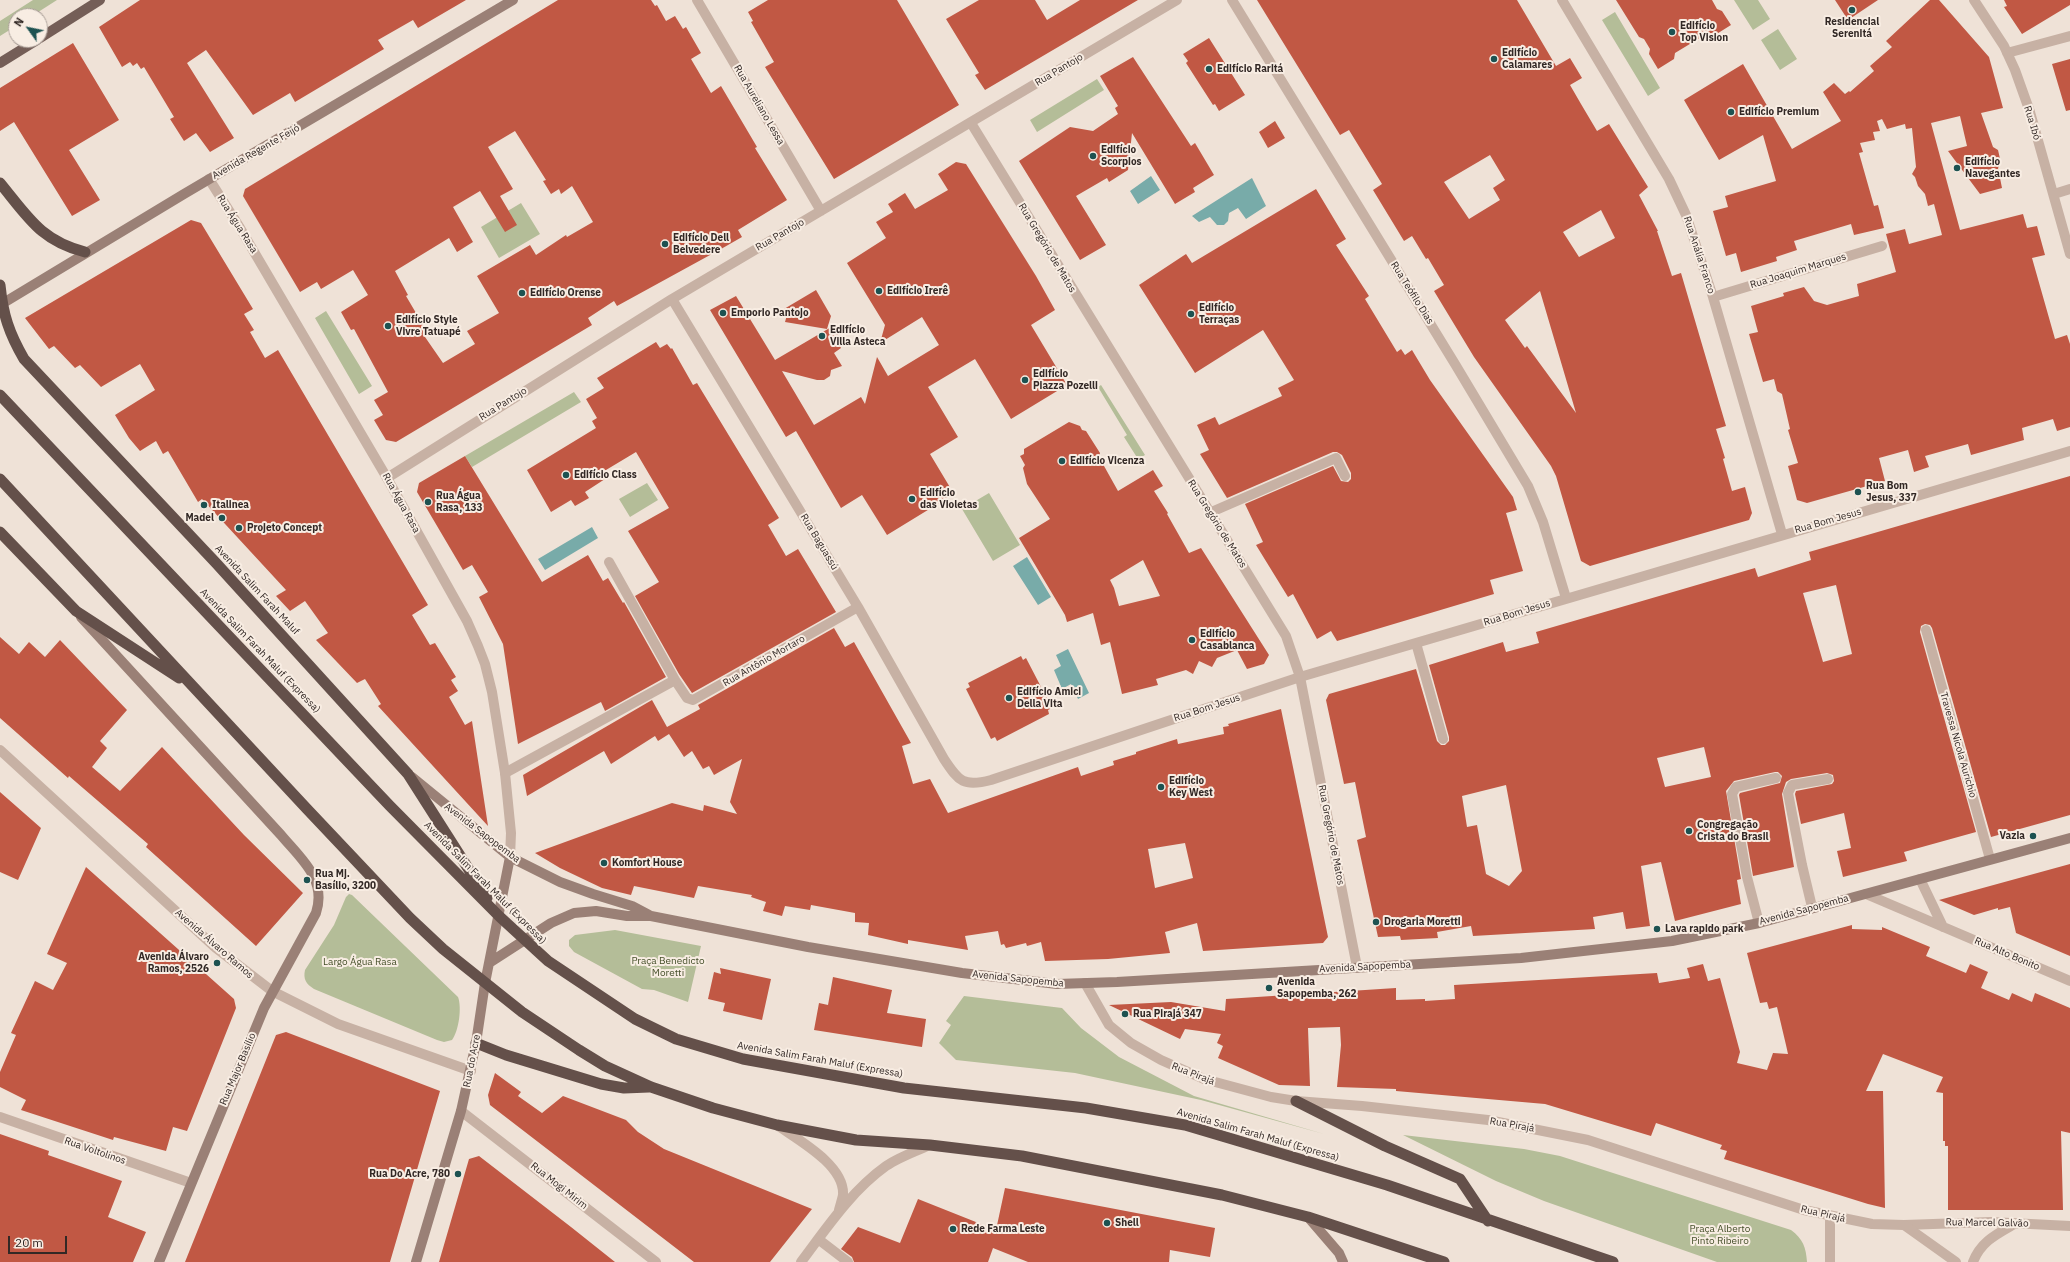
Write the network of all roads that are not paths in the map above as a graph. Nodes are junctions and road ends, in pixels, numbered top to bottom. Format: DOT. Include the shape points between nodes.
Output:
graph roads {
  1 [pos="100,0"];
  2 [pos="513,0"];
  3 [pos="697,0"];
  4 [pos="1177,0"];
  5 [pos="1232,0"];
  6 [pos="1562,0"];
  7 [pos="1974,0"];
  8 [pos="48,33"];
  9 [pos="2070,36"];
  10 [pos="24,48"];
  11 [pos="2007,53"];
  12 [pos="0,63"];
  13 [pos="970,123"];
  14 [pos="209,179"];
  15 [pos="0,183"];
  16 [pos="2070,189"];
  17 [pos="2054,194"];
  18 [pos="821,211"];
  19 [pos="1882,246"];
  20 [pos="85,252"];
  21 [pos="2070,254"];
  22 [pos="0,285"];
  23 [pos="1713,297"];
  24 [pos="672,298"];
  25 [pos="1,304"];
  26 [pos="0,396"];
  27 [pos="2070,451"];
  28 [pos="1345,476"];
  29 [pos="387,478"];
  30 [pos="0,479"];
  31 [pos="1209,513"];
  32 [pos="0,532"];
  33 [pos="1782,534"];
  34 [pos="609,562"];
  35 [pos="1566,598"];
  36 [pos="858,607"];
  37 [pos="76,611"];
  38 [pos="1926,630"];
  39 [pos="1416,643"];
  40 [pos="1300,677"];
  41 [pos="675,680"];
  42 [pos="193,687"];
  43 [pos="1443,739"];
  44 [pos="0,750"];
  45 [pos="505,773"];
  46 [pos="408,774"];
  47 [pos="1776,778"];
  48 [pos="1828,779"];
  49 [pos="967,783"];
  50 [pos="2070,838"];
  51 [pos="510,856"];
  52 [pos="1990,859"];
  53 [pos="1920,879"];
  54 [pos="1866,894"];
  55 [pos="1812,908"];
  56 [pos="651,916"];
  57 [pos="500,917"];
  58 [pos="1759,923"];
  59 [pos="1943,927"];
  60 [pos="525,941"];
  61 [pos="489,962"];
  62 [pos="1357,967"];
  63 [pos="2070,981"];
  64 [pos="485,983"];
  65 [pos="1085,983"];
  66 [pos="272,991"];
  67 [pos="476,1043"];
  68 [pos="471,1071"];
  69 [pos="651,1087"];
  70 [pos="1296,1102"];
  71 [pos="461,1111"];
  72 [pos="0,1117"];
  73 [pos="777,1125"];
  74 [pos="930,1145"];
  75 [pos="191,1183"];
  76 [pos="838,1212"];
  77 [pos="1830,1216"];
  78 [pos="1308,1217"];
  79 [pos="1488,1221"];
  80 [pos="2016,1223"];
  81 [pos="1904,1225"];
  82 [pos="2070,1226"];
  83 [pos="818,1239"];
  84 [pos="159,1262"];
  85 [pos="416,1262"];
  86 [pos="656,1262"];
  87 [pos="801,1262"];
  88 [pos="848,1262"];
  89 [pos="1343,1262"];
  90 [pos="1444,1262"];
  91 [pos="1613,1262"];
  92 [pos="1830,1262"];
  93 [pos="1956,1262"];
  94 [pos="1973,1262"];
  1 -- 8 [label="main road"];
  2 -- 14 [label="main road, Avenida Regente Feijó"];
  3 -- 18 [label="street, Rua Aureliano Lessa"];
  4 -- 13 [label="street, Rua Pantojo"];
  5 -- 35 [label="street, Rua Teófilo Dias" via="1528,486 1543,522"];
  6 -- 23 [label="street, Rua Anália Franco" via="1679,199"];
  7 -- 11 [label="street, Rua Ibó"];
  9 -- 11 [label="street"];
  10 -- 12 [label="main road"];
  11 -- 17 [label="street, Rua Ibó" via="2030,112"];
  13 -- 18 [label="street, Rua Pantojo"];
  13 -- 31 [label="street, Rua Gregório de Matos"];
  14 -- 20 [label="main road, Avenida Regente Feijó"];
  14 -- 29 [label="street, Rua Água Rasa"];
  15 -- 20 [label="highway" via="35,226 66,247"];
  16 -- 17 [label="street"];
  17 -- 21 [label="street, Rua Ibó"];
  18 -- 24 [label="street, Rua Pantojo"];
  19 -- 23 [label="street, Rua Joaquim Marques"];
  20 -- 25 [label="main road, Avenida Regente Feijó"];
  22 -- 25 [label="highway, Avenida Salim Farah Maluf"];
  23 -- 33 [label="street, Rua Anália Franco"];
  24 -- 29 [label="street, Rua Pantojo"];
  24 -- 36 [label="street, Rua Baguassú"];
  25 -- 46 [label="highway, Avenida Salim Farah Maluf" via="12,338 24,359 191,536"];
  26 -- 57 [label="highway, Avenida Salim Farah Maluf (Expressa)" via="390,806"];
  27 -- 33 [label="street, Rua Bom Jesus"];
  28 -- 31 [label="street" via="1336,458"];
  29 -- 45 [label="street, Rua Água Rasa" via="467,621 478,646 492,692"];
  30 -- 42 [label="highway"];
  31 -- 40 [label="street, Rua Gregório de Matos" via="1286,636"];
  32 -- 37 [label="highway"];
  33 -- 35 [label="street, Rua Bom Jesus"];
  34 -- 41 [label="street, Rua Antônio Mortaro"];
  35 -- 39 [label="street, Rua Bom Jesus"];
  36 -- 41 [label="street, Rua Antônio Mortaro" via="697,699 687,698"];
  36 -- 49 [label="street, Rua Baguassú" via="944,759 955,776"];
  37 -- 42 [label="highway"];
  37 -- 66 [label="main road, Rua Major Basílio" via="281,835 316,880 320,900 316,913"];
  38 -- 52 [label="street, Travessa Nicola Aurichio"];
  39 -- 40 [label="street, Rua Bom Jesus"];
  39 -- 43 [label="street"];
  40 -- 49 [label="street, Rua Bom Jesus" via="991,780"];
  40 -- 62 [label="street, Rua Gregório de Matos"];
  41 -- 45 [label="street"];
  42 -- 64 [label="highway" via="410,918"];
  44 -- 66 [label="street, Avenida Álvaro Ramos" via="216,948"];
  45 -- 51 [label="street, Rua Água Rasa" via="511,833"];
  46 -- 51 [label="main road, Avenida Sapopemba"];
  46 -- 57 [label="highway, Avenida Salim Farah Maluf"];
  47 -- 58 [label="street" via="1736,787 1732,794 1747,877"];
  48 -- 55 [label="street" via="1792,785 1788,793"];
  50 -- 52 [label="main road, Avenida Sapopemba"];
  51 -- 56 [label="main road, Avenida Sapopemba" via="560,882 632,906"];
  51 -- 57 [label="main road, Rua do Acre"];
  52 -- 53 [label="main road, Avenida Sapopemba"];
  53 -- 54 [label="main road, Avenida Sapopemba"];
  53 -- 59 [label="street"];
  54 -- 55 [label="main road, Avenida Sapopemba"];
  54 -- 59 [label="street, Rua Alto Bonito"];
  55 -- 58 [label="main road, Avenida Sapopemba"];
  56 -- 60 [label="main road, Avenida Sapopemba" via="627,916 596,911 574,913 551,923"];
  56 -- 65 [label="main road, Avenida Sapopemba" via="808,947 962,973 1057,984"];
  57 -- 60 [label="highway, Avenida Salim Farah Maluf (Expressa)"];
  57 -- 61 [label="main road, Rua do Acre"];
  58 -- 62 [label="main road, Avenida Sapopemba" via="1672,941 1521,958"];
  59 -- 63 [label="street, Rua Alto Bonito"];
  60 -- 61 [label="main road, Avenida Sapopemba"];
  60 -- 79 [label="highway, Avenida Salim Farah Maluf (Expressa)" via="554,965 635,1019 676,1039 743,1059 904,1088 1086,1108 1185,1125 1387,1185"];
  61 -- 64 [label="main road, Rua do Acre"];
  62 -- 65 [label="main road, Avenida Sapopemba"];
  64 -- 67 [label="main road, Rua do Acre"];
  64 -- 69 [label="highway" via="578,1050 605,1066"];
  65 -- 70 [label="street, Rua Pirajá" via="1110,1025 1130,1043 1160,1060 1204,1079"];
  66 -- 68 [label="street, Avenida Álvaro Ramos" via="338,1024"];
  66 -- 75 [label="main road, Rua Major Basílio"];
  67 -- 68 [label="main road, Rua do Acre"];
  67 -- 69 [label="highway" via="506,1055 601,1084 624,1088"];
  68 -- 71 [label="main road, Rua do Acre"];
  69 -- 73 [label="highway" via="713,1108"];
  70 -- 77 [label="street, Rua Pirajá" via="1362,1106 1480,1119 1555,1132"];
  70 -- 79 [label="highway" via="1385,1146 1460,1179"];
  71 -- 85 [label="main road, Rua do Acre"];
  71 -- 86 [label="street, Rua Mogi Mirim"];
  72 -- 75 [label="street, Rua Voltolinos"];
  73 -- 74 [label="highway" via="856,1140"];
  73 -- 76 [label="street" via="831,1166 842,1186 843,1195"];
  74 -- 76 [label="street" via="887,1165"];
  74 -- 78 [label="highway" via="1022,1156 1222,1195"];
  75 -- 84 [label="main road, Rua Major Basílio"];
  76 -- 83 [label="street"];
  77 -- 81 [label="street, Rua Pirajá" via="1872,1224"];
  77 -- 92 [label="street"];
  78 -- 89 [label="main road" via="1339,1253"];
  78 -- 90 [label="highway"];
  79 -- 91 [label="highway, Avenida Salim Farah Maluf (Expressa)"];
  80 -- 81 [label="street, Rua Marcel Galvão"];
  80 -- 82 [label="street, Rua Marcel Galvão"];
  80 -- 94 [label="street" via="1988,1238"];
  81 -- 93 [label="street"];
  83 -- 87 [label="street"];
  83 -- 88 [label="street"];
}
